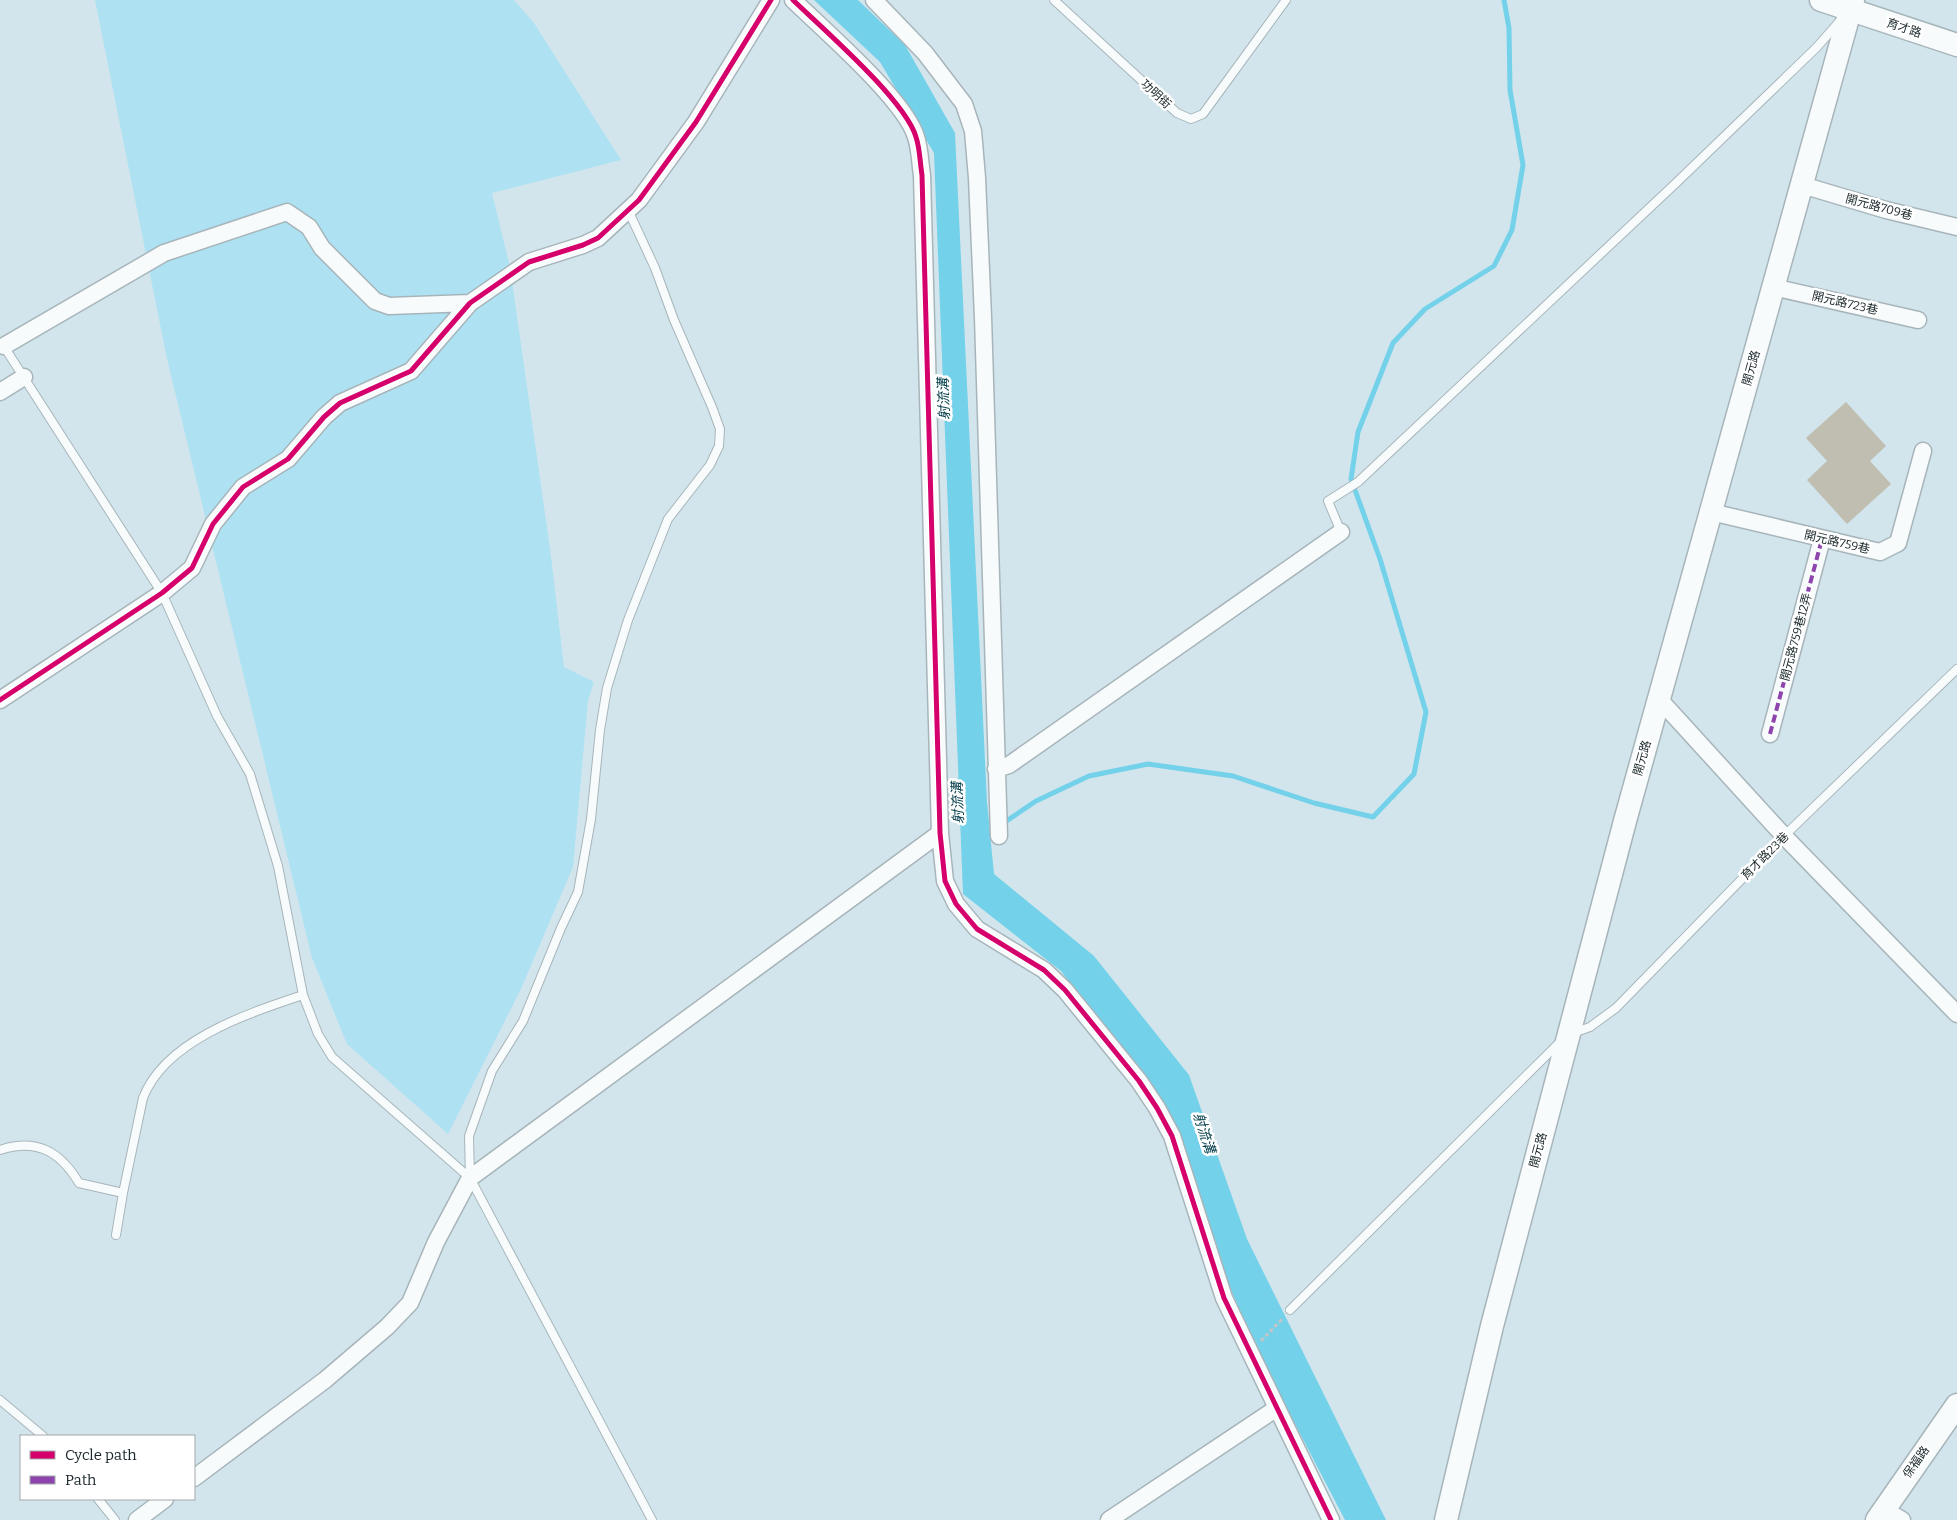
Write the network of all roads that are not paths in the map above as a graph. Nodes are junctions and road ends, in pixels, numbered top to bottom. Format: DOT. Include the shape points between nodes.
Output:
graph roads {
  1 [pos="771,0"];
  2 [pos="793,0"];
  3 [pos="874,0"];
  4 [pos="1054,0"];
  5 [pos="1286,0"];
  6 [pos="1821,0"];
  7 [pos="1852,5"];
  8 [pos="1957,45"];
  9 [pos="1802,185"];
  10 [pos="628,209"];
  11 [pos="1957,227"];
  12 [pos="1773,287"];
  13 [pos="470,303"];
  14 [pos="1918,320"];
  15 [pos="2,343"];
  16 [pos="24,377"];
  17 [pos="0,392"];
  18 [pos="1923,451"];
  19 [pos="1711,512"];
  20 [pos="1341,532"];
  21 [pos="1822,540"];
  22 [pos="162,592"];
  23 [pos="1957,669"];
  24 [pos="1659,699"];
  25 [pos="0,700"];
  26 [pos="1770,734"];
  27 [pos="996,769"];
  28 [pos="940,833"];
  29 [pos="999,836"];
  30 [pos="1784,836"];
  31 [pos="303,994"];
  32 [pos="1957,1014"];
  33 [pos="1569,1034"];
  34 [pos="0,1150"];
  35 [pos="470,1178"];
  36 [pos="123,1193"];
  37 [pos="116,1234"];
  38 [pos="1290,1310"];
  39 [pos="0,1400"];
  40 [pos="1957,1405"];
  41 [pos="1277,1408"];
  42 [pos="42,1435"];
  43 [pos="195,1477"];
  44 [pos="99,1500"];
  45 [pos="164,1500"];
  46 [pos="1888,1516"];
  47 [pos="115,1520"];
  48 [pos="136,1520"];
  49 [pos="652,1520"];
  50 [pos="1109,1520"];
  51 [pos="1331,1520"];
  52 [pos="1446,1520"];
  1 -- 10 [label="street" via="696,122 639,200"];
  2 -- 28 [label="street" via="879,84 916,136 922,176"];
  3 -- 27 [label="street" via="925,53 964,104 973,131 983,317"];
  4 -- 5 [label="lane, 功明街" via="1177,113 1192,119 1203,114"];
  6 -- 7 [label="main road"];
  7 -- 8 [label="main road, 育才路"];
  7 -- 9 [label="main road, 開元路"];
  7 -- 20 [label="lane" via="1817,47 1676,183 1358,482 1328,501"];
  9 -- 11 [label="street, 開元路709巷"];
  9 -- 12 [label="main road, 開元路"];
  10 -- 13 [label="street" via="598,238 529,262"];
  10 -- 35 [label="lane" via="656,268 674,320 712,407 720,429 719,446 710,465 668,519 628,620 607,688 591,819 578,892 523,1021 492,1071 469,1136"];
  12 -- 14 [label="street, 開元路723巷"];
  12 -- 19 [label="main road, 開元路"];
  13 -- 15 [label="street" via="390,306 375,301 322,248 309,227 287,212 164,253"];
  13 -- 22 [label="street" via="411,371 340,403 288,459 243,487 213,524 192,568"];
  15 -- 16 [label="lane"];
  16 -- 17 [label="street"];
  16 -- 22 [label="lane"];
  18 -- 21 [label="street, 開元路759巷" via="1898,543 1880,552"];
  19 -- 21 [label="street, 開元路759巷"];
  19 -- 24 [label="main road, 開元路"];
  20 -- 27 [label="street" via="1009,765"];
  21 -- 26 [label="street, 開元路759巷12弄"];
  22 -- 25 [label="street"];
  22 -- 31 [label="lane" via="218,716 250,774 278,866"];
  23 -- 30 [label="lane, 育才路23巷"];
  24 -- 30 [label="street"];
  24 -- 33 [label="main road, 開元路"];
  27 -- 29 [label="street"];
  28 -- 35 [label="street"];
  28 -- 41 [label="street" via="945,881 956,904 977,929 1044,970 1065,990 1157,1108 1172,1136 1224,1298"];
  30 -- 32 [label="street"];
  30 -- 33 [label="lane, 育才路23巷" via="1616,1008 1590,1027"];
  31 -- 35 [label="lane" via="318,1034 332,1058"];
  31 -- 36 [label="lane" via="265,1007 198,1039 166,1063 147,1086 143,1098"];
  33 -- 38 [label="lane"];
  33 -- 52 [label="main road, 開元路" via="1492,1326"];
  34 -- 36 [label="lane" via="27,1144 52,1152 66,1163 78,1182"];
  35 -- 43 [label="street" via="436,1242 410,1303 325,1380"];
  35 -- 49 [label="lane"];
  36 -- 37 [label="lane"];
  39 -- 42 [label="lane"];
  40 -- 46 [label="main road, 保福路"];
  41 -- 50 [label="street"];
  41 -- 51 [label="street"];
  44 -- 47 [label="lane"];
  45 -- 48 [label="street"];
}
